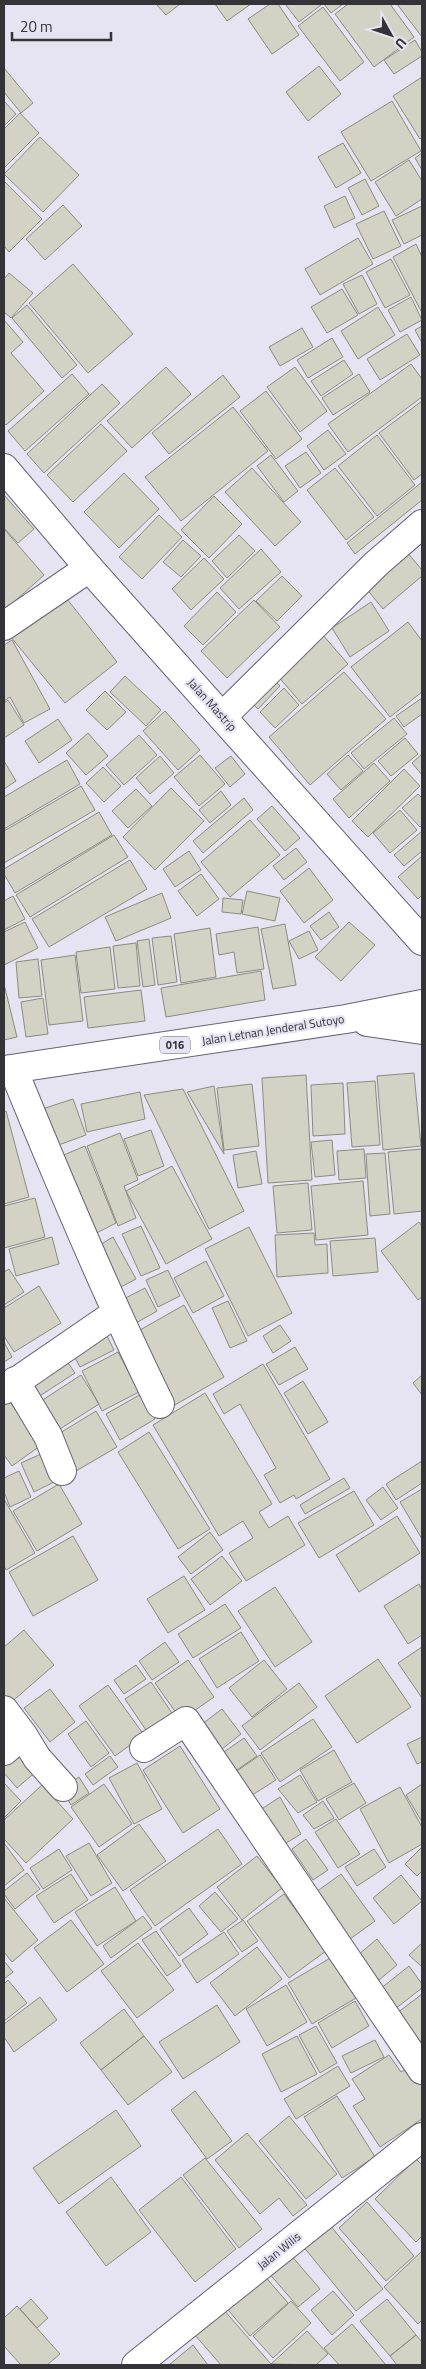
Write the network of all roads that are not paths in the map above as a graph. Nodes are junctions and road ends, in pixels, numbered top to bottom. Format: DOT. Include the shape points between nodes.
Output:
graph roads {
  1 [pos="4,468"];
  2 [pos="422,524"];
  3 [pos="89,568"];
  4 [pos="4,626"];
  5 [pos="222,717"];
  6 [pos="422,941"];
  7 [pos="422,1004"];
  8 [pos="346,1019"];
  9 [pos="422,1030"];
  10 [pos="8,1070"];
  11 [pos="116,1314"];
  12 [pos="10,1386"];
  13 [pos="160,1404"];
  14 [pos="62,1471"];
  15 [pos="4,1710"];
  16 [pos="14,1743"];
  17 [pos="144,1748"];
  18 [pos="63,1787"];
  19 [pos="422,2070"];
  20 [pos="422,2137"];
  21 [pos="136,2365"];
  1 -- 3 [label="street, Jalan Mastrip"];
  2 -- 5 [label="street" via="376,564"];
  3 -- 4 [label="street"];
  3 -- 5 [label="street, Jalan Mastrip"];
  5 -- 6 [label="street, Jalan Mastrip"];
  7 -- 8 [label="street, Jalan Letnan Jenderal Sutoyo / 016"];
  8 -- 9 [label="street, 016"];
  8 -- 10 [label="street, Jalan Letnan Jenderal Sutoyo / 016"];
  10 -- 11 [label="street"];
  11 -- 12 [label="street"];
  11 -- 13 [label="street"];
  12 -- 14 [label="street" via="48,1436"];
  15 -- 16 [label="street"];
  16 -- 18 [label="street" via="37,1758"];
  17 -- 19 [label="street" via="186,1721"];
  20 -- 21 [label="street, Jalan Wilis"];
}
